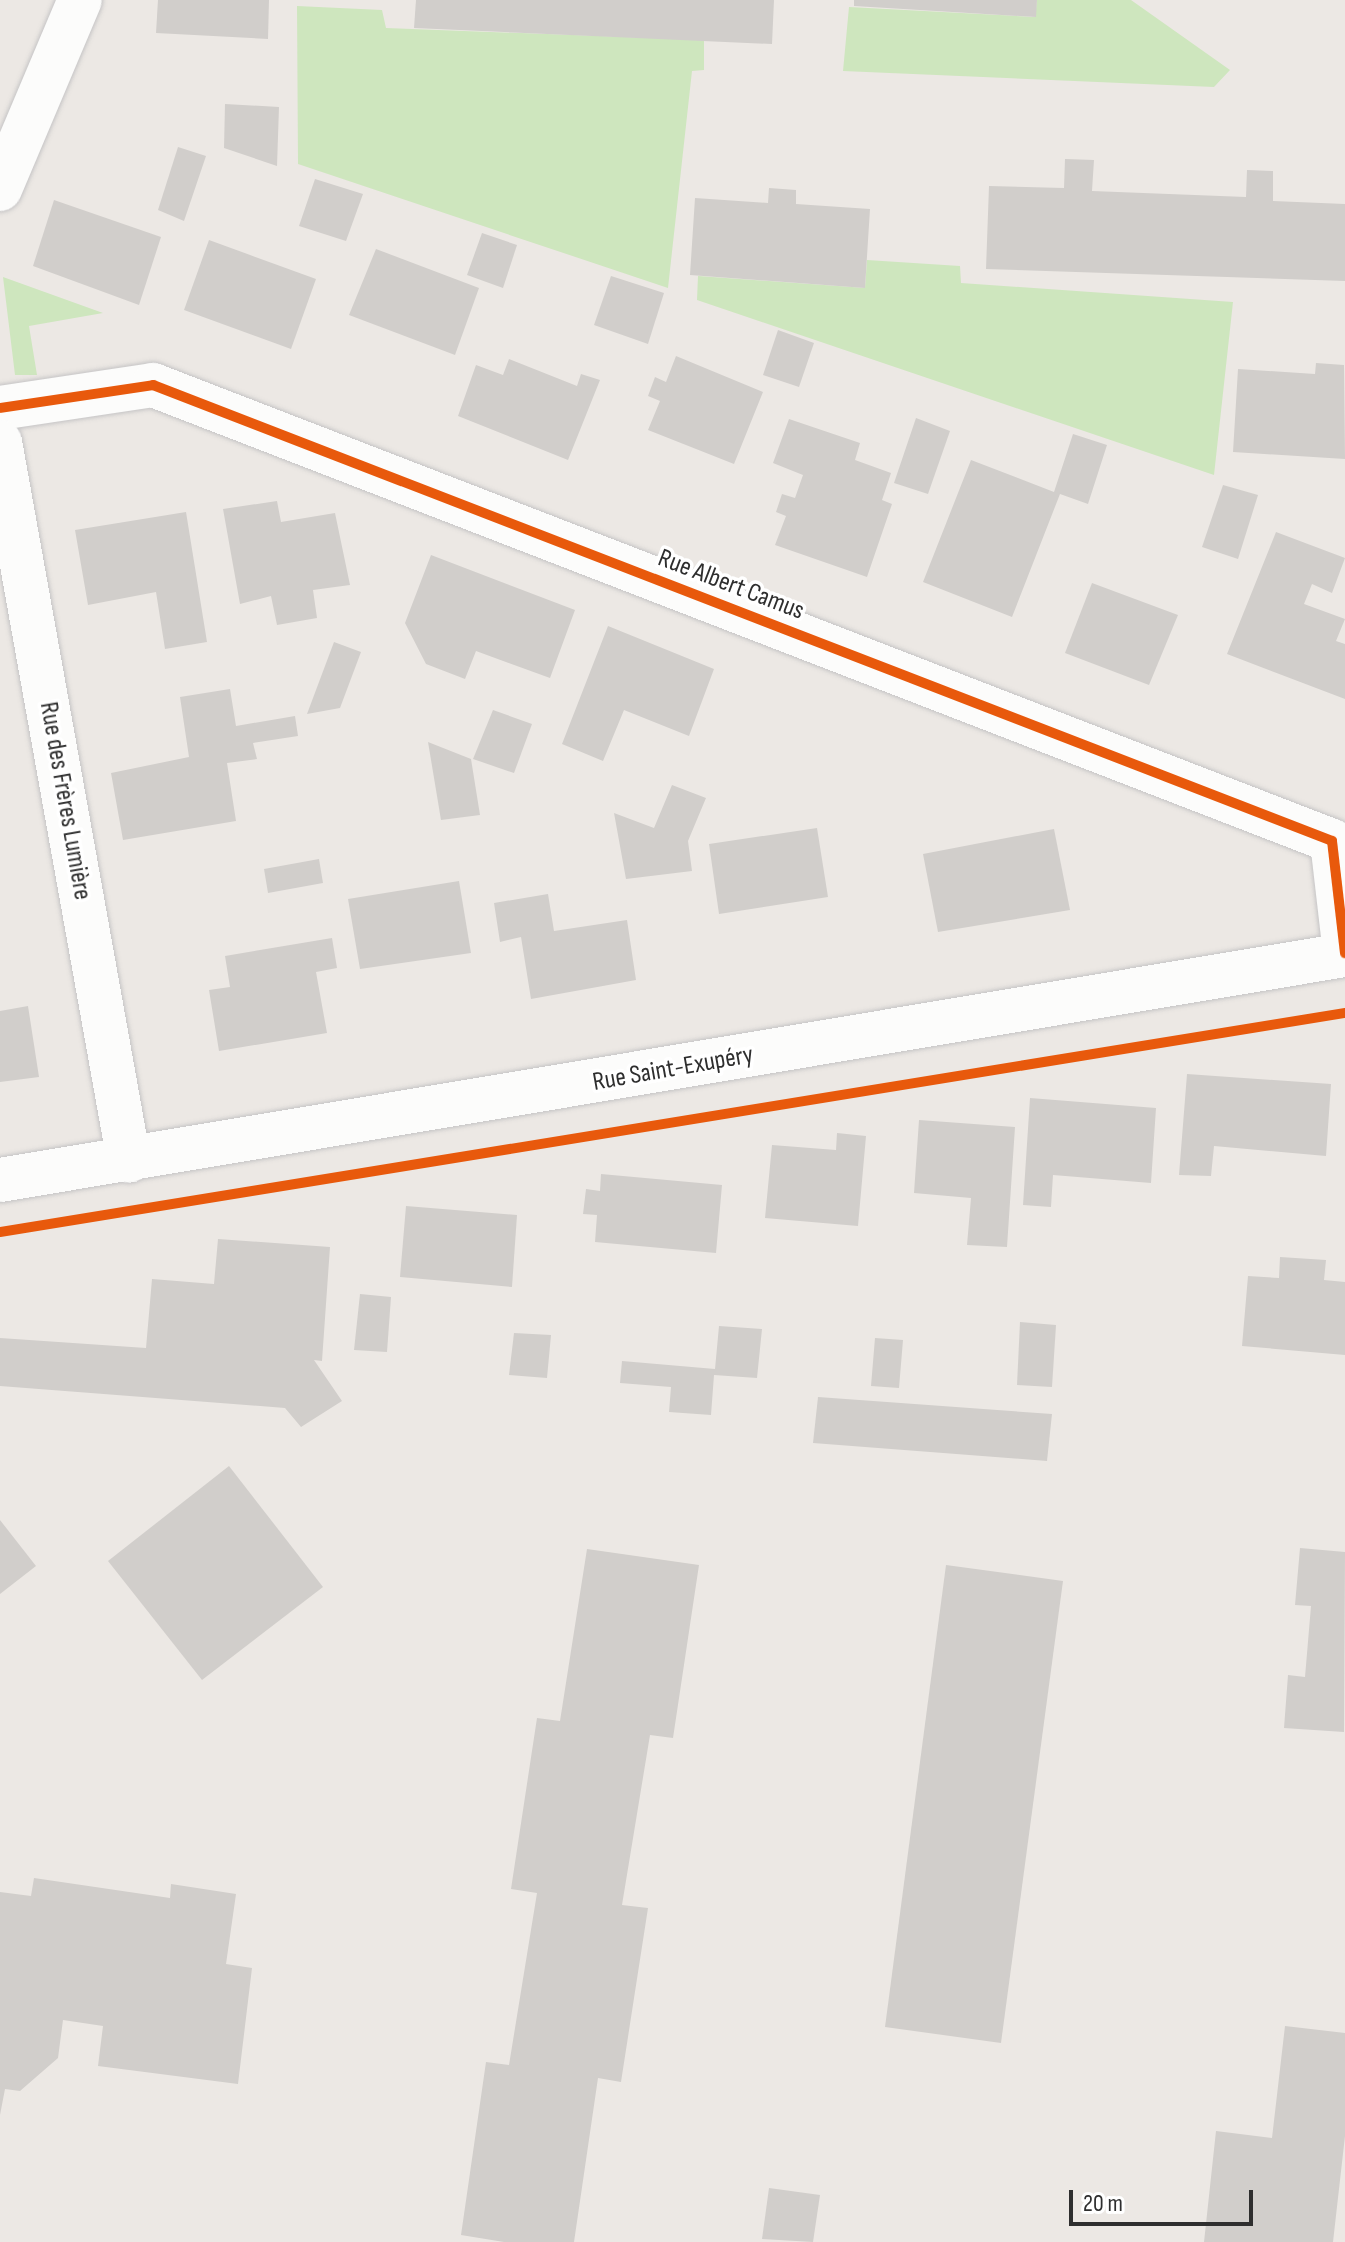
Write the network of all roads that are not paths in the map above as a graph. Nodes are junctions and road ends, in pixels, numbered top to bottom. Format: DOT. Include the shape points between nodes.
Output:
graph roads {
  1 [pos="80,0"];
  2 [pos="0,189"];
  3 [pos="0,408"];
  4 [pos="0,442"];
  5 [pos="1345,954"];
  6 [pos="129,1161"];
  7 [pos="0,1180"];
  1 -- 2 [label="street"];
  3 -- 5 [label="street, Rue Albert Camus" via="153,385 1332,841"];
  4 -- 6 [label="street, Rue des Frères Lumière"];
  5 -- 6 [label="street, Rue Saint-Exupéry"];
  6 -- 7 [label="street, Rue Saint-Exupéry"];
}
